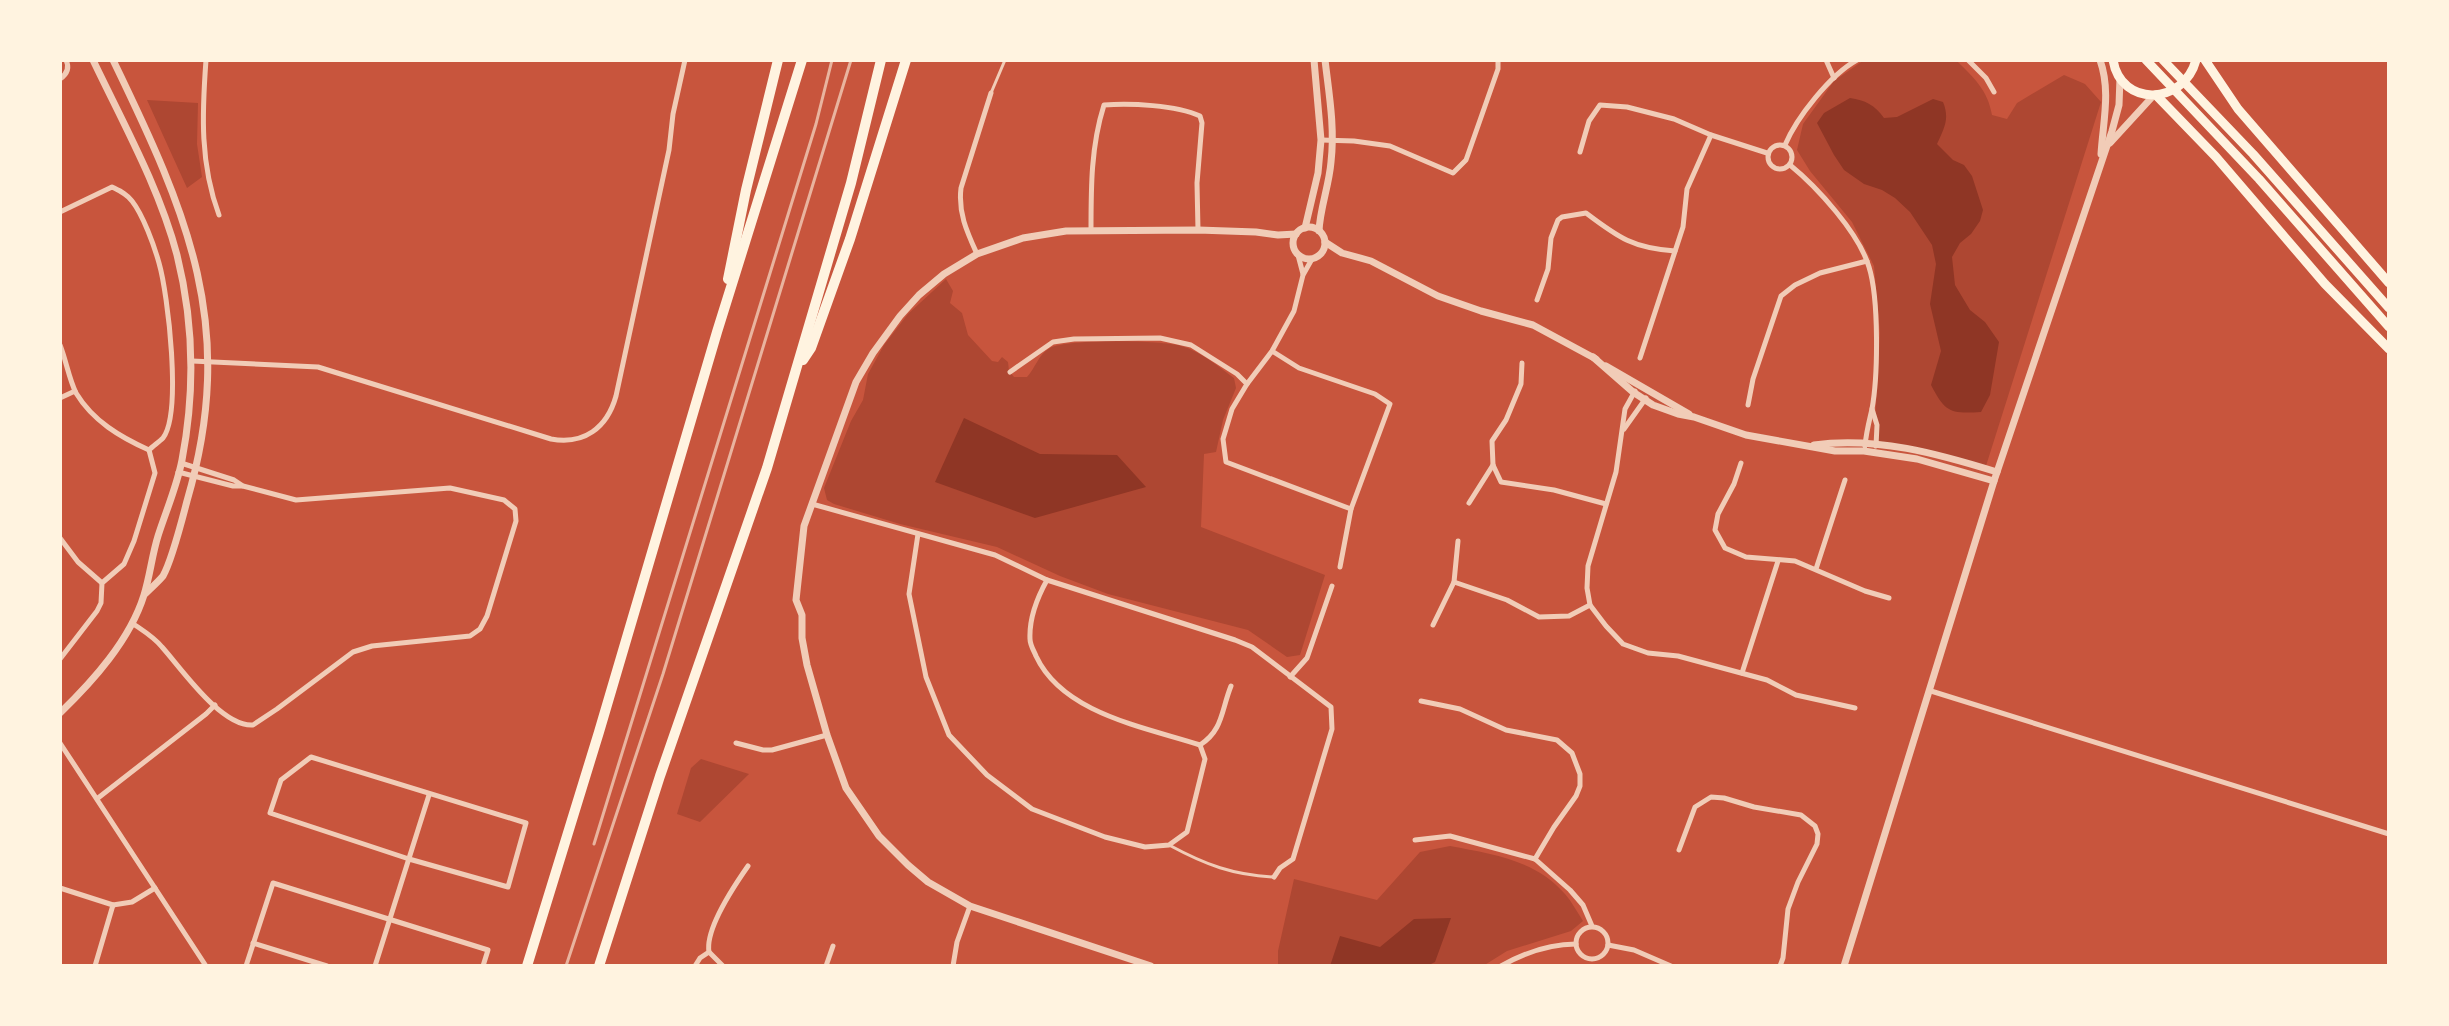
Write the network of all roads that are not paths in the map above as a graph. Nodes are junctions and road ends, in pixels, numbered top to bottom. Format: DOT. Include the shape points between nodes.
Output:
graph roads {
  1 [pos="66,60"];
  2 [pos="93,60"];
  3 [pos="113,60"];
  4 [pos="206,60"];
  5 [pos="685,60"];
  6 [pos="778,60"];
  7 [pos="802,60"];
  8 [pos="881,60"];
  9 [pos="906,60"];
  10 [pos="1005,60"];
  11 [pos="1314,60"];
  12 [pos="1325,60"];
  13 [pos="1498,60"];
  14 [pos="1826,60"];
  15 [pos="1857,60"];
  16 [pos="1968,60"];
  17 [pos="2100,60"];
  18 [pos="2146,60"];
  19 [pos="2163,60"];
  20 [pos="2196,60"];
  21 [pos="2205,60"];
  22 [pos="2111,62"];
  23 [pos="119,72"];
  24 [pos="1834,78"];
  25 [pos="2120,78"];
  26 [pos="60,79"];
  27 [pos="102,79"];
  28 [pos="1994,92"];
  29 [pos="991,93"];
  30 [pos="2155,95"];
  31 [pos="1711,135"];
  32 [pos="1321,140"];
  33 [pos="1333,140"];
  34 [pos="1785,145"];
  35 [pos="2106,148"];
  36 [pos="1580,152"];
  37 [pos="1767,153"];
  38 [pos="2100,164"];
  39 [pos="1790,165"];
  40 [pos="60,212"];
  41 [pos="219,215"];
  42 [pos="1305,228"];
  43 [pos="1091,230"];
  44 [pos="1198,230"];
  45 [pos="1319,231"];
  46 [pos="1296,234"];
  47 [pos="1278,235"];
  48 [pos="1325,242"];
  49 [pos="1675,251"];
  50 [pos="1296,252"];
  51 [pos="1321,253"];
  52 [pos="1342,253"];
  53 [pos="977,254"];
  54 [pos="1312,259"];
  55 [pos="1867,261"];
  56 [pos="1303,275"];
  57 [pos="2389,283"];
  58 [pos="1537,300"];
  59 [pos="2389,308"];
  60 [pos="2389,327"];
  61 [pos="717,332"];
  62 [pos="60,345"];
  63 [pos="2389,349"];
  64 [pos="1272,351"];
  65 [pos="1640,358"];
  66 [pos="192,361"];
  67 [pos="209,361"];
  68 [pos="1522,363"];
  69 [pos="796,372"];
  70 [pos="1010,372"];
  71 [pos="1247,384"];
  72 [pos="1636,389"];
  73 [pos="75,391"];
  74 [pos="1649,391"];
  75 [pos="60,398"];
  76 [pos="1645,400"];
  77 [pos="1748,405"];
  78 [pos="1872,408"];
  79 [pos="1694,417"];
  80 [pos="1623,429"];
  81 [pos="1865,447"];
  82 [pos="1876,449"];
  83 [pos="149,450"];
  84 [pos="1929,458"];
  85 [pos="181,463"];
  86 [pos="1741,463"];
  87 [pos="1493,465"];
  88 [pos="197,467"];
  89 [pos="178,472"];
  90 [pos="1997,472"];
  91 [pos="194,476"];
  92 [pos="1845,480"];
  93 [pos="1994,481"];
  94 [pos="243,486"];
  95 [pos="1469,503"];
  96 [pos="811,504"];
  97 [pos="1606,504"];
  98 [pos="1351,509"];
  99 [pos="918,534"];
  100 [pos="60,538"];
  101 [pos="1458,541"];
  102 [pos="1778,561"];
  103 [pos="1340,567"];
  104 [pos="1816,569"];
  105 [pos="1047,580"];
  106 [pos="1454,582"];
  107 [pos="102,583"];
  108 [pos="1332,586"];
  109 [pos="144,595"];
  110 [pos="1889,598"];
  111 [pos="1590,605"];
  112 [pos="131,623"];
  113 [pos="1433,625"];
  114 [pos="60,659"];
  115 [pos="1742,673"];
  116 [pos="1290,677"];
  117 [pos="1231,686"];
  118 [pos="1931,691"];
  119 [pos="1421,701"];
  120 [pos="215,705"];
  121 [pos="1855,708"];
  122 [pos="60,713"];
  123 [pos="827,735"];
  124 [pos="60,743"];
  125 [pos="736,743"];
  126 [pos="1200,745"];
  127 [pos="429,795"];
  128 [pos="98,798"];
  129 [pos="2389,834"];
  130 [pos="1415,840"];
  131 [pos="1169,845"];
  132 [pos="1679,850"];
  133 [pos="409,859"];
  134 [pos="1535,859"];
  135 [pos="748,866"];
  136 [pos="1274,877"];
  137 [pos="60,888"];
  138 [pos="155,888"];
  139 [pos="113,905"];
  140 [pos="970,906"];
  141 [pos="390,918"];
  142 [pos="1592,926"];
  143 [pos="253,943"];
  144 [pos="1576,944"];
  145 [pos="1608,945"];
  146 [pos="833,946"];
  147 [pos="709,952"];
  148 [pos="95,966"];
  149 [pos="206,966"];
  150 [pos="246,966"];
  151 [pos="327,966"];
  152 [pos="375,966"];
  153 [pos="483,966"];
  154 [pos="527,966"];
  155 [pos="599,966"];
  156 [pos="695,966"];
  157 [pos="723,966"];
  158 [pos="826,966"];
  159 [pos="953,966"];
  160 [pos="1151,966"];
  161 [pos="1501,966"];
  162 [pos="1671,966"];
  163 [pos="1780,966"];
  164 [pos="1844,966"];
  1 -- 26 [label="street" via="66,75"];
  2 -- 27 [label="street"];
  3 -- 23 [label="street"];
  4 -- 41 [label="street" via="202,141"];
  5 -- 67 [label="street" via="613,408 592,433 575,440 551,439 318,367"];
  6 -- 61 [label="highway"];
  7 -- 61 [label="highway"];
  8 -- 69 [label="highway"];
  9 -- 69 [label="highway" via="850,239 811,348"];
  10 -- 29 [label="lane"];
  11 -- 32 [label="street"];
  12 -- 33 [label="street"];
  13 -- 33 [label="street" via="1466,160 1453,173 1390,146"];
  14 -- 24 [label="street"];
  15 -- 24 [label="street"];
  16 -- 28 [label="street"];
  17 -- 38 [label="street" via="2106,107"];
  18 -- 60 [label="main road"];
  19 -- 59 [label="main road"];
  20 -- 30 [label="main road" via="2178,89"];
  21 -- 57 [label="main road" via="2238,109"];
  22 -- 25 [label="main road"];
  23 -- 27 [label="street"];
  23 -- 67 [label="street" via="193,248"];
  24 -- 34 [label="street"];
  25 -- 30 [label="main road" via="2141,93"];
  25 -- 35 [label="street" via="2119,105"];
  27 -- 66 [label="street" via="172,239 185,292"];
  29 -- 53 [label="street" via="959,203"];
  30 -- 35 [label="street"];
  30 -- 63 [label="main road"];
  31 -- 36 [label="street" via="1674,119 1600,105"];
  31 -- 37 [label="street"];
  31 -- 49 [label="street" via="1687,189"];
  32 -- 33 [label="street"];
  32 -- 42 [label="street"];
  33 -- 45 [label="street"];
  34 -- 37 [label="street"];
  34 -- 39 [label="street" via="1791,151"];
  35 -- 38 [label="street"];
  37 -- 39 [label="street" via="1775,169"];
  38 -- 90 [label="street"];
  39 -- 55 [label="street" via="1836,212"];
  40 -- 83 [label="street" via="112,187 128,196 137,210 158,260 173,366 170,418 164,437"];
  42 -- 45 [label="street"];
  42 -- 46 [label="street"];
  43 -- 44 [label="street"];
  43 -- 44 [label="street" via="1098,124 1104,105 1121,104 1200,116"];
  43 -- 53 [label="street" via="1043,233"];
  44 -- 47 [label="street"];
  45 -- 48 [label="street"];
  46 -- 47 [label="street"];
  46 -- 50 [label="street"];
  47 -- 50 [label="street"];
  48 -- 51 [label="street"];
  48 -- 52 [label="street"];
  49 -- 58 [label="street" via="1621,239 1586,213 1562,217 1551,238"];
  49 -- 65 [label="street"];
  50 -- 54 [label="street"];
  50 -- 56 [label="street"];
  51 -- 52 [label="street"];
  51 -- 54 [label="street"];
  52 -- 72 [label="street" via="1371,261 1438,296 1533,325 1593,357 1610,375"];
  53 -- 96 [label="street" via="919,295 873,353 856,382"];
  54 -- 56 [label="street"];
  55 -- 77 [label="street" via="1820,273 1781,296"];
  55 -- 78 [label="street" via="1875,313"];
  56 -- 64 [label="street" via="1294,311"];
  61 -- 154 [label="highway"];
  62 -- 73 [label="street"];
  64 -- 71 [label="street"];
  64 -- 98 [label="street" via="1299,368 1390,404"];
  66 -- 67 [label="street"];
  66 -- 85 [label="street"];
  67 -- 88 [label="street"];
  68 -- 87 [label="street" via="1521,384 1492,441"];
  69 -- 155 [label="highway"];
  70 -- 71 [label="street" via="1053,342 1160,338 1191,345"];
  71 -- 98 [label="street" via="1223,439 1226,462"];
  72 -- 74 [label="street"];
  72 -- 76 [label="street"];
  72 -- 80 [label="street" via="1625,409"];
  73 -- 75 [label="street"];
  73 -- 83 [label="street" via="102,424"];
  74 -- 76 [label="street"];
  74 -- 79 [label="street"];
  76 -- 79 [label="street"];
  76 -- 80 [label="street"];
  78 -- 81 [label="street"];
  78 -- 82 [label="street"];
  79 -- 81 [label="street" via="1746,435"];
  80 -- 97 [label="street"];
  81 -- 82 [label="street"];
  82 -- 84 [label="street"];
  83 -- 107 [label="street" via="155,473 134,541 124,564"];
  84 -- 90 [label="street"];
  84 -- 93 [label="street"];
  85 -- 88 [label="street"];
  85 -- 89 [label="street"];
  86 -- 102 [label="street" via="1715,530 1725,548"];
  87 -- 95 [label="street"];
  87 -- 97 [label="street" via="1501,482"];
  88 -- 91 [label="street"];
  88 -- 94 [label="street"];
  89 -- 91 [label="street"];
  89 -- 109 [label="street"];
  90 -- 93 [label="street"];
  91 -- 94 [label="street"];
  91 -- 109 [label="street" via="163,576"];
  92 -- 104 [label="street"];
  93 -- 118 [label="street"];
  94 -- 120 [label="street" via="304,500 450,488 504,500 517,515 487,616 476,633 353,652 253,725"];
  96 -- 99 [label="street"];
  96 -- 123 [label="street" via="796,600"];
  97 -- 111 [label="street" via="1588,566"];
  98 -- 103 [label="street"];
  99 -- 105 [label="street" via="995,555"];
  99 -- 131 [label="street" via="909,594 926,677 949,735 987,775 1032,809 1118,840 1145,847"];
  100 -- 107 [label="street"];
  101 -- 106 [label="street"];
  102 -- 104 [label="street"];
  102 -- 115 [label="street"];
  104 -- 110 [label="street"];
  105 -- 116 [label="street" via="1235,640"];
  105 -- 126 [label="street" via="1035,603 1029,641 1043,672 1071,698 1097,712"];
  106 -- 111 [label="street" via="1539,617 1569,616"];
  106 -- 113 [label="street"];
  107 -- 114 [label="street" via="99,607"];
  108 -- 116 [label="street" via="1307,658"];
  109 -- 112 [label="street"];
  111 -- 115 [label="street" via="1623,644"];
  112 -- 120 [label="street" via="161,644"];
  112 -- 122 [label="street" via="96,674"];
  115 -- 121 [label="street" via="1796,695"];
  116 -- 136 [label="street" via="1331,707 1332,729 1293,859"];
  117 -- 126 [label="street" via="1220,725"];
  118 -- 129 [label="street"];
  118 -- 164 [label="street"];
  119 -- 134 [label="street" via="1460,709 1506,730 1557,740 1572,753 1580,786"];
  120 -- 128 [label="street"];
  123 -- 125 [label="street" via="772,750"];
  123 -- 140 [label="street" via="846,788 879,836 928,882"];
  124 -- 128 [label="street"];
  126 -- 131 [label="street" via="1205,759 1187,832"];
  127 -- 133 [label="street"];
  127 -- 133 [label="street" via="526,823 508,887"];
  127 -- 133 [label="street" via="311,757 281,780 270,813"];
  128 -- 138 [label="street"];
  130 -- 134 [label="street" via="1450,836"];
  131 -- 136 [label="lane" via="1244,876"];
  132 -- 163 [label="street" via="1695,807 1711,797 1801,815 1815,826 1817,844 1788,909"];
  133 -- 141 [label="street"];
  134 -- 142 [label="street" via="1583,905"];
  135 -- 147 [label="street" via="712,926"];
  137 -- 139 [label="street"];
  138 -- 139 [label="street" via="132,902"];
  138 -- 149 [label="street"];
  139 -- 148 [label="street"];
  140 -- 159 [label="street"];
  140 -- 160 [label="street"];
  141 -- 143 [label="street" via="273,883"];
  141 -- 152 [label="street"];
  141 -- 153 [label="street" via="488,950"];
  142 -- 144 [label="street" via="1580,932"];
  142 -- 145 [label="street" via="1605,933"];
  143 -- 150 [label="street"];
  143 -- 151 [label="street"];
  144 -- 145 [label="street" via="1591,959"];
  144 -- 161 [label="street" via="1546,947"];
  145 -- 162 [label="street"];
  146 -- 158 [label="street"];
  147 -- 156 [label="street"];
  147 -- 157 [label="street"];
}
